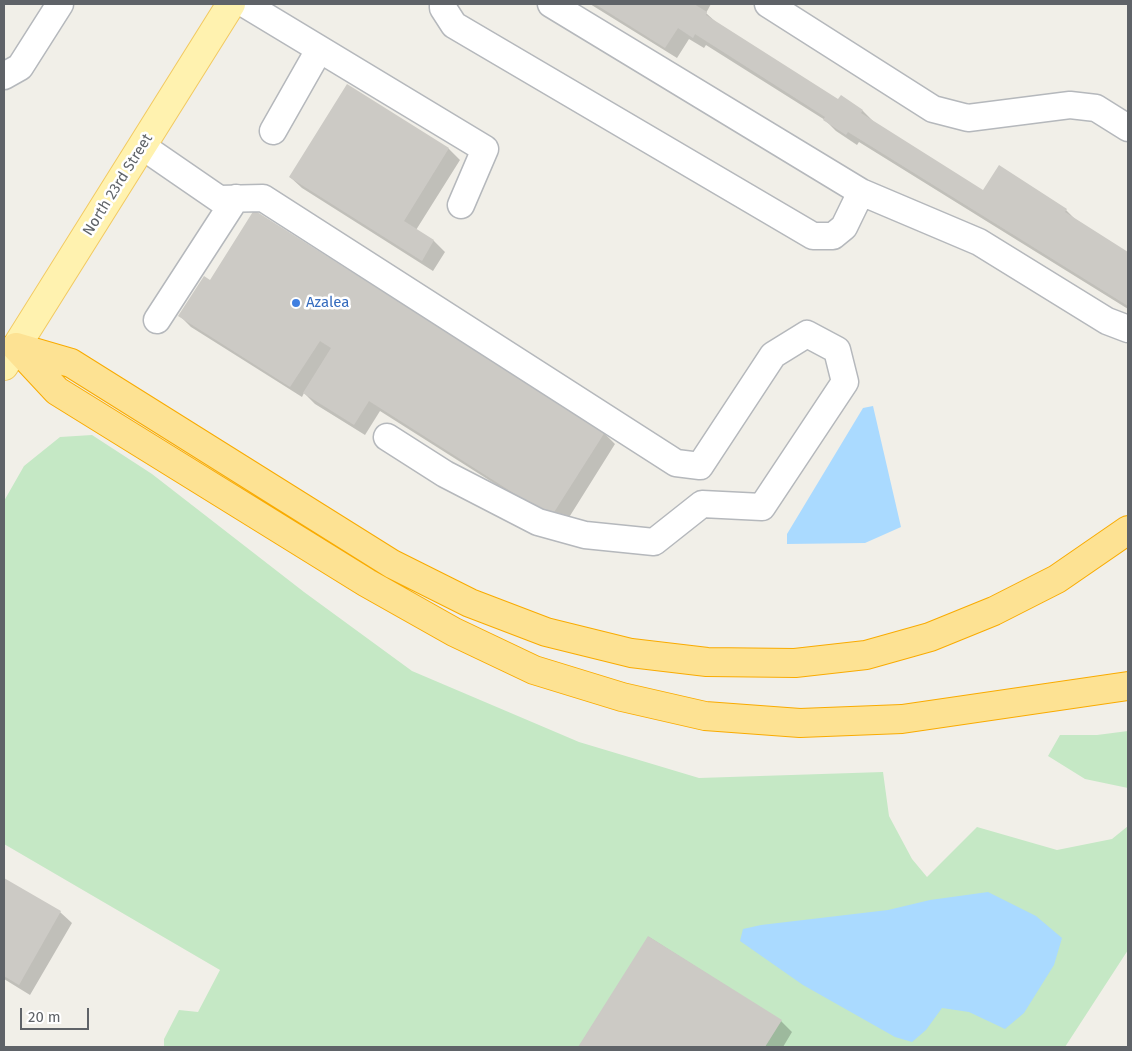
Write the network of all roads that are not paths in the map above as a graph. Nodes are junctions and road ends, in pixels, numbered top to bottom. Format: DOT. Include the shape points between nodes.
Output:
graph roads {
  1 [pos="60,4"];
  2 [pos="231,4"];
  3 [pos="245,4"];
  4 [pos="444,4"];
  5 [pos="551,4"];
  6 [pos="768,4"];
  7 [pos="319,50"];
  8 [pos="4,76"];
  9 [pos="1128,128"];
  10 [pos="273,131"];
  11 [pos="142,146"];
  12 [pos="861,192"];
  13 [pos="236,198"];
  14 [pos="460,205"];
  15 [pos="157,320"];
  16 [pos="1128,329"];
  17 [pos="8,351"];
  18 [pos="387,437"];
  19 [pos="1128,530"];
  20 [pos="1128,686"];
  1 -- 8 [label="lane" via="20,67"];
  2 -- 11 [label="main road, North 23rd Street"];
  3 -- 7 [label="lane"];
  4 -- 12 [label="lane" via="443,8 454,25 813,236 833,236 844,228"];
  5 -- 12 [label="lane"];
  6 -- 9 [label="lane" via="933,109 968,118 1070,105 1096,108"];
  7 -- 10 [label="lane"];
  7 -- 14 [label="lane" via="485,149"];
  11 -- 13 [label="lane" via="219,199"];
  11 -- 17 [label="main road, North 23rd Street"];
  12 -- 16 [label="lane" via="979,242 1107,321"];
  13 -- 15 [label="lane"];
  13 -- 18 [label="lane" via="263,198 676,463 700,466 773,355 806,334 837,350 845,382 762,507 702,504 654,542 585,535 538,522 445,474"];
  17 -- 19 [label="highway" via="71,363 392,564 470,603 546,632 631,653 707,662 795,663 866,654 930,637 994,611 1057,579"];
  17 -- 20 [label="highway" via="57,391 367,583 454,632 534,670 613,694 705,716 800,724 902,720"];
}
